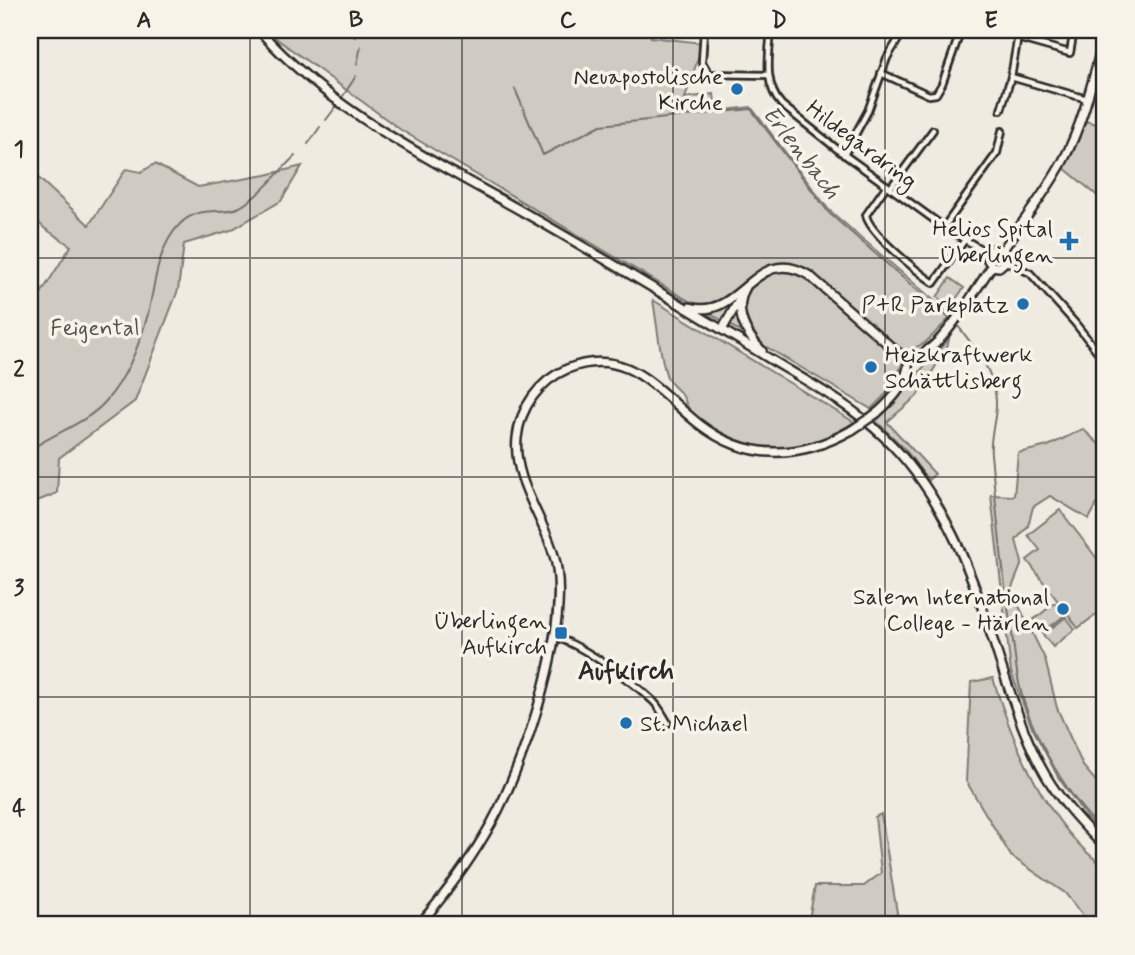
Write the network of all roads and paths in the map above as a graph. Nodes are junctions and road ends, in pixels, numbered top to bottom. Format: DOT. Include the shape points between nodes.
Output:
graph roads {
  1 [pos="259,30"];
  2 [pos="704,30"];
  3 [pos="771,30"];
  4 [pos="904,30"];
  5 [pos="961,30"];
  6 [pos="1019,30"];
  7 [pos="1074,30"];
  8 [pos="1105,33"];
  9 [pos="1017,38"];
  10 [pos="1103,48"];
  11 [pos="881,73"];
  12 [pos="769,75"];
  13 [pos="1011,77"];
  14 [pos="1087,99"];
  15 [pos="1001,110"];
  16 [pos="933,130"];
  17 [pos="1002,131"];
  18 [pos="844,155"];
  19 [pos="889,186"];
  20 [pos="944,227"];
  21 [pos="964,241"];
  22 [pos="1002,250"];
  23 [pos="989,254"];
  24 [pos="1006,261"];
  25 [pos="992,266"];
  26 [pos="742,291"];
  27 [pos="673,300"];
  28 [pos="720,329"];
  29 [pos="769,359"];
  30 [pos="909,359"];
  31 [pos="1105,361"];
  32 [pos="554,637"];
  33 [pos="667,723"];
  34 [pos="1105,846"];
  35 [pos="419,925"];
  1 -- 27 [label="main road" via="343,105 454,176"];
  2 -- 12 [label="street" via="702,62 709,74"];
  3 -- 12 [label="street, Hildegardring"];
  4 -- 11 [label="street"];
  5 -- 11 [label="street" via="936,94"];
  6 -- 9 [label="street"];
  7 -- 9 [label="street" via="1070,53"];
  8 -- 10 [label="main road"];
  9 -- 13 [label="street"];
  10 -- 14 [label="main road"];
  11 -- 18 [label="street" via="868,111"];
  12 -- 18 [label="street, Hildegardring" via="771,90 782,105"];
  13 -- 14 [label="street"];
  13 -- 15 [label="street"];
  14 -- 22 [label="main road" via="1064,161"];
  16 -- 19 [label="street"];
  17 -- 20 [label="street" via="996,153"];
  18 -- 19 [label="street, Hildegardring"];
  19 -- 20 [label="street, Hildegardring"];
  19 -- 21 [label="street" via="866,215 867,223 912,269 934,284"];
  20 -- 21 [label="street, Hildegardring"];
  21 -- 23 [label="street, Hildegardring"];
  22 -- 23 [label="main road" via="993,249"];
  22 -- 24 [label="main road"];
  23 -- 25 [label="main road"];
  24 -- 25 [label="main road"];
  24 -- 31 [label="street" via="1030,273"];
  25 -- 30 [label="main road" via="941,338 923,355"];
  26 -- 27 [label="main road" via="706,310"];
  26 -- 28 [label="main road"];
  26 -- 29 [label="main road" via="744,327"];
  26 -- 30 [label="main road" via="777,267 805,273"];
  27 -- 28 [label="main road"];
  28 -- 29 [label="main road"];
  29 -- 34 [label="main road" via="871,425 927,488 964,555 1018,717 1038,760 1058,795"];
  30 -- 32 [label="main road, bridge" via="896,396 852,430 805,449 772,452 751,450 720,437 656,384 621,365 584,364 551,378 524,411 516,443 519,464 556,568"];
  32 -- 33 [label="street" via="654,701"];
  32 -- 35 [label="main road" via="525,745 499,807 456,880"];
}
